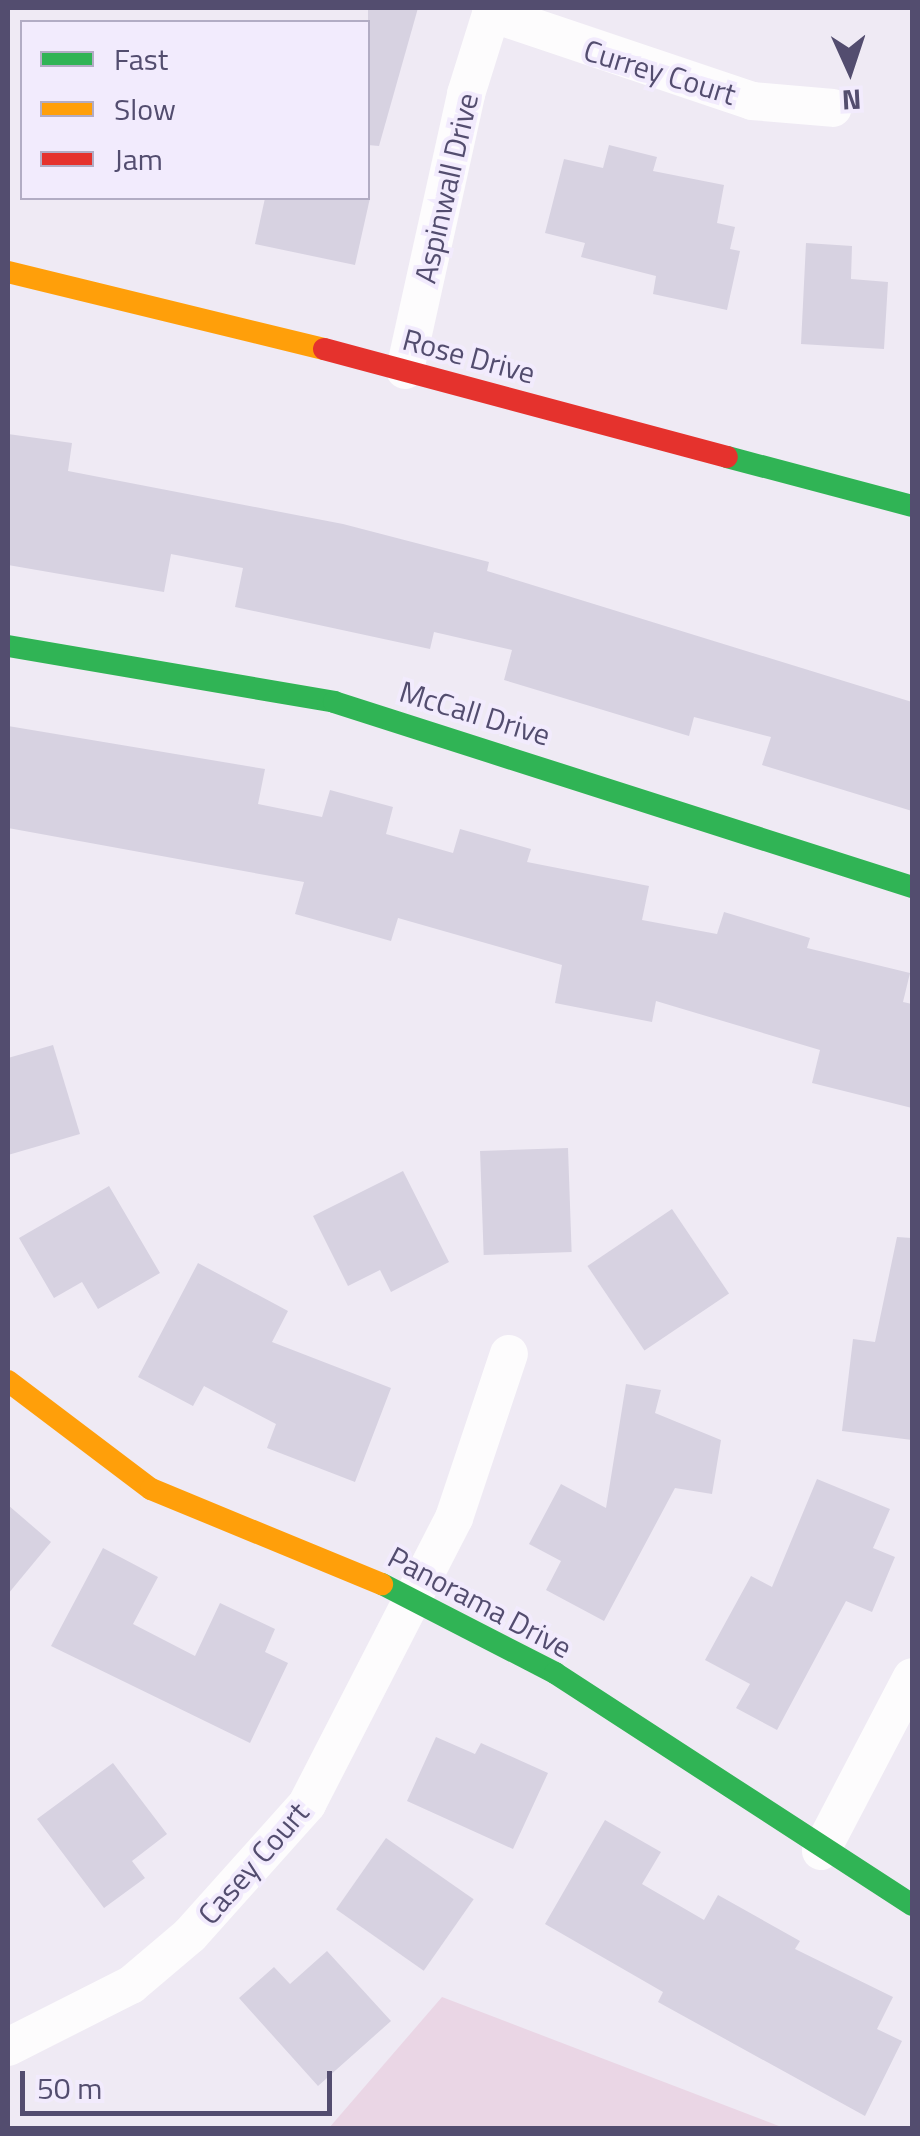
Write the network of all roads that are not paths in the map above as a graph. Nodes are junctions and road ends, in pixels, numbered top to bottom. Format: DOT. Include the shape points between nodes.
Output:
graph roads {
  1 [pos="492,10"];
  2 [pos="833,108"];
  3 [pos="8,272"];
  4 [pos="406,370"];
  5 [pos="912,506"];
  6 [pos="8,646"];
  7 [pos="912,887"];
  8 [pos="509,1354"];
  9 [pos="8,1381"];
  10 [pos="413,1597"];
  11 [pos="912,1677"];
  12 [pos="821,1851"];
  13 [pos="912,1905"];
  14 [pos="8,2047"];
  1 -- 2 [label="street, Currey Court" via="752,101"];
  1 -- 4 [label="street, Aspinwall Drive" via="466,94"];
  3 -- 4 [label="street, Rose Drive"];
  4 -- 5 [label="street, Rose Drive"];
  6 -- 7 [label="street, McCall Drive" via="334,702"];
  8 -- 10 [label="street, Casey Court" via="454,1518"];
  9 -- 10 [label="street, Panorama Drive" via="151,1489"];
  10 -- 12 [label="street, Panorama Drive" via="554,1672"];
  10 -- 14 [label="street, Casey Court" via="307,1804 246,1876 131,1985"];
  11 -- 12 [label="street"];
  12 -- 13 [label="street, Panorama Drive"];
}
